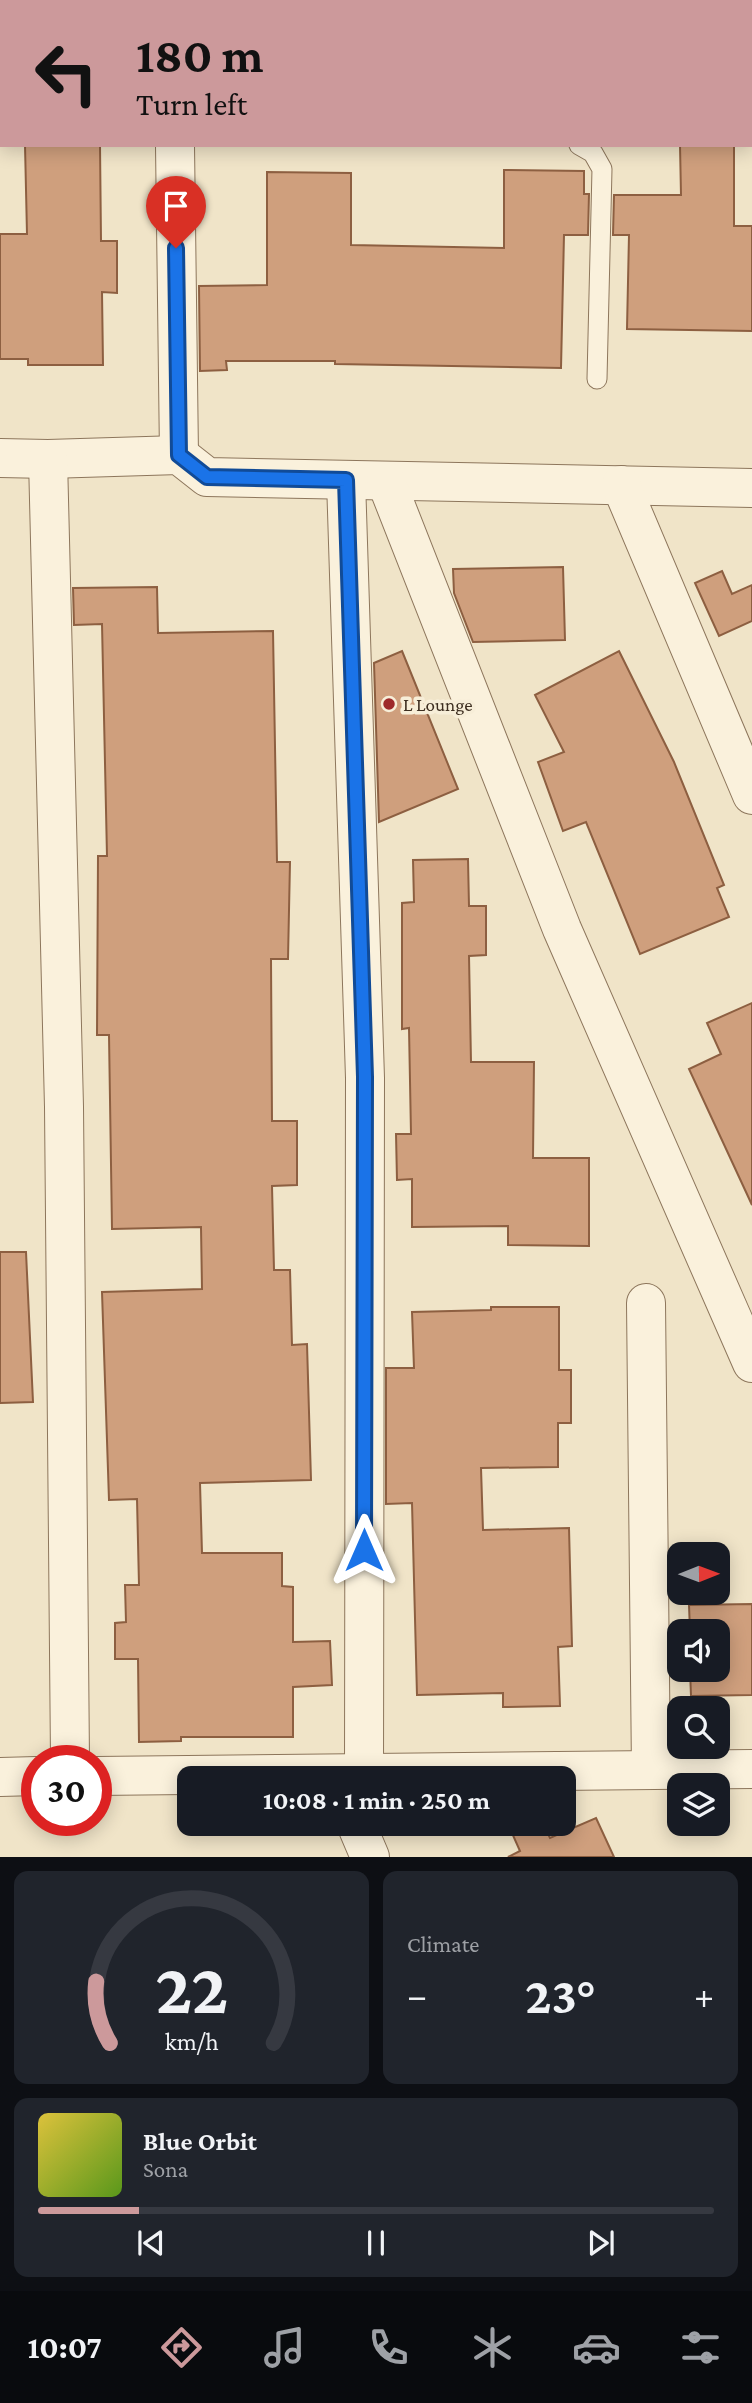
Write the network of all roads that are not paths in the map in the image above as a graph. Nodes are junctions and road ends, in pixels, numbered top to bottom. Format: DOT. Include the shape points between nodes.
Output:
graph roads {
  1 [pos="175,147"];
  2 [pos="582,147"];
  3 [pos="597,379"];
  4 [pos="179,455"];
  5 [pos="0,458"];
  6 [pos="48,459"];
  7 [pos="346,480"];
  8 [pos="386,481"];
  9 [pos="621,485"];
  10 [pos="752,488"];
  11 [pos="752,794"];
  12 [pos="646,1303"];
  13 [pos="752,1363"];
  14 [pos="70,1745"];
  15 [pos="346,1766"];
  16 [pos="752,1769"];
  17 [pos="651,1770"];
  18 [pos="576,1771"];
  19 [pos="21,1776"];
  20 [pos="112,1776"];
  21 [pos="177,1776"];
  22 [pos="0,1777"];
  23 [pos="361,1836"];
  24 [pos="370,1857"];
  1 -- 4 [label="street"];
  2 -- 3 [label="lane" via="593,153 602,169"];
  4 -- 6 [label="street"];
  4 -- 7 [label="street" via="207,477"];
  5 -- 6 [label="street"];
  6 -- 14 [label="street" via="64,1107"];
  7 -- 8 [label="street"];
  7 -- 15 [label="street" via="365,1077"];
  8 -- 9 [label="street"];
  8 -- 13 [label="street" via="562,929"];
  9 -- 10 [label="street"];
  9 -- 11 [label="street"];
  12 -- 17 [label="street"];
  16 -- 17 [label="street"];
  17 -- 18 [label="street"];
  19 -- 22 [label="street"];
  20 -- 21 [label="street"];
  23 -- 24 [label="street"];
}
